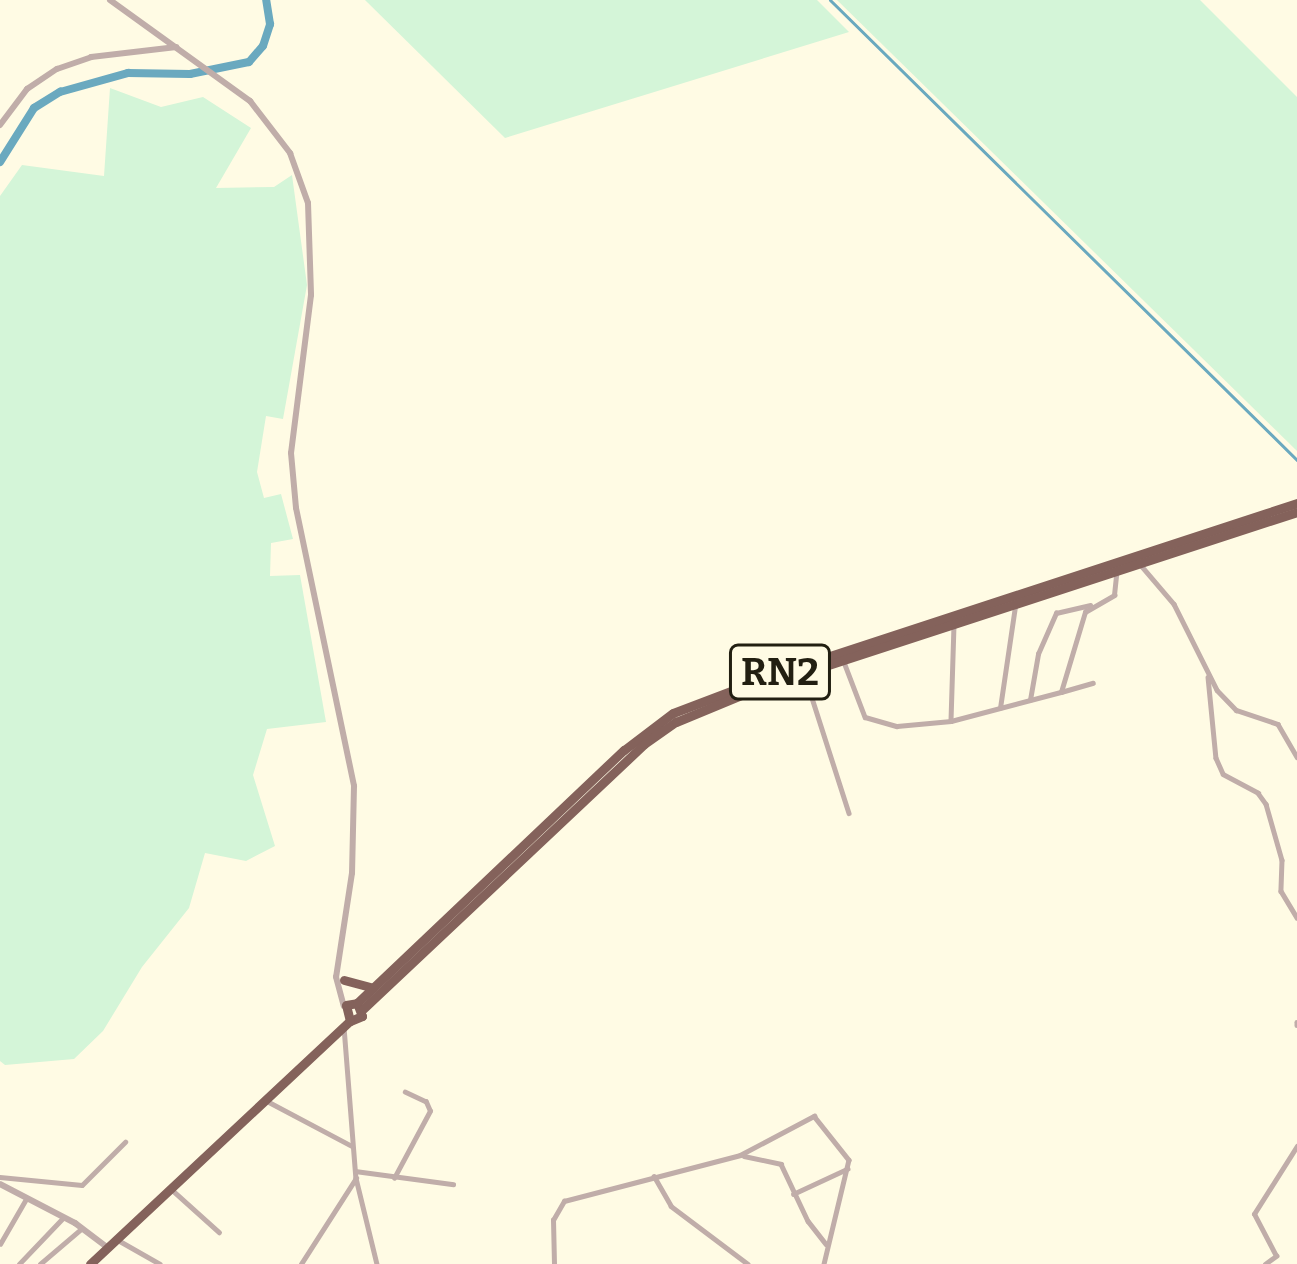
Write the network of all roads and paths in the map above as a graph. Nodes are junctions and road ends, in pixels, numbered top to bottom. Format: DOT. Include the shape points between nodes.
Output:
graph roads {
  1 [pos="110,0"];
  2 [pos="179,46"];
  3 [pos="0,125"];
  4 [pos="1297,507"];
  5 [pos="1139,563"];
  6 [pos="1116,571"];
  7 [pos="1016,604"];
  8 [pos="1090,605"];
  9 [pos="954,625"];
  10 [pos="844,662"];
  11 [pos="804,673"];
  12 [pos="1208,676"];
  13 [pos="1093,683"];
  14 [pos="1061,692"];
  15 [pos="1030,700"];
  16 [pos="1000,707"];
  17 [pos="951,721"];
  18 [pos="1297,758"];
  19 [pos="849,813"];
  20 [pos="1297,918"];
  21 [pos="338,967"];
  22 [pos="344,980"];
  23 [pos="373,988"];
  24 [pos="351,1012"];
  25 [pos="405,1092"];
  26 [pos="264,1099"];
  27 [pos="125,1142"];
  28 [pos="1297,1145"];
  29 [pos="352,1146"];
  30 [pos="740,1156"];
  31 [pos="847,1169"];
  32 [pos="355,1175"];
  33 [pos="654,1176"];
  34 [pos="394,1178"];
  35 [pos="0,1180"];
  36 [pos="453,1184"];
  37 [pos="170,1188"];
  38 [pos="794,1194"];
  39 [pos="26,1199"];
  40 [pos="62,1218"];
  41 [pos="82,1228"];
  42 [pos="219,1232"];
  43 [pos="117,1239"];
  44 [pos="0,1244"];
  45 [pos="826,1244"];
  46 [pos="107,1247"];
  47 [pos="19,1264"];
  48 [pos="40,1264"];
  49 [pos="90,1264"];
  50 [pos="160,1264"];
  51 [pos="301,1264"];
  52 [pos="377,1264"];
  53 [pos="554,1264"];
  54 [pos="748,1264"];
  55 [pos="824,1264"];
  56 [pos="1265,1264"];
  1 -- 2 [label="street"];
  2 -- 3 [label="street" via="57,69 27,89"];
  2 -- 21 [label="street" via="276,131 308,203 311,295 291,453 354,786"];
  4 -- 5 [label="highway, RN2"];
  4 -- 23 [label="highway, RN2" via="674,713"];
  5 -- 6 [label="highway, RN2"];
  5 -- 12 [label="street" via="1174,604"];
  6 -- 7 [label="highway, RN2"];
  6 -- 8 [label="street" via="1114,595"];
  7 -- 9 [label="highway, RN2"];
  7 -- 16 [label="street"];
  8 -- 14 [label="street"];
  8 -- 15 [label="street" via="1056,614"];
  9 -- 10 [label="highway, RN2"];
  9 -- 17 [label="street"];
  10 -- 11 [label="highway, RN2"];
  10 -- 17 [label="street" via="865,717 897,727"];
  11 -- 19 [label="street"];
  11 -- 24 [label="highway, RN2" via="694,712 644,744"];
  12 -- 18 [label="street" via="1236,710 1278,724"];
  12 -- 20 [label="street" via="1216,758 1227,777 1266,804 1282,860 1282,896"];
  13 -- 14 [label="street"];
  14 -- 15 [label="street"];
  15 -- 16 [label="street"];
  16 -- 17 [label="street"];
  21 -- 22 [label="street"];
  21 -- 24 [label="street" via="336,985"];
  22 -- 23 [label="highway"];
  22 -- 24 [label="street"];
  23 -- 24 [label="highway, RN2"];
  24 -- 26 [label="highway, RN2"];
  24 -- 29 [label="street"];
  25 -- 34 [label="street" via="430,1111"];
  26 -- 29 [label="street"];
  26 -- 37 [label="highway, RN2"];
  27 -- 35 [label="street" via="82,1185"];
  28 -- 56 [label="street" via="1254,1214 1276,1256"];
  29 -- 32 [label="street"];
  30 -- 31 [label="street" via="814,1116 848,1154"];
  30 -- 33 [label="street"];
  30 -- 38 [label="street" via="777,1160"];
  31 -- 38 [label="street"];
  31 -- 45 [label="street"];
  32 -- 34 [label="street"];
  32 -- 51 [label="street"];
  32 -- 52 [label="street"];
  33 -- 53 [label="street" via="561,1203 553,1220"];
  33 -- 54 [label="street" via="671,1206"];
  34 -- 36 [label="street"];
  35 -- 39 [label="street"];
  37 -- 42 [label="street"];
  37 -- 43 [label="highway, RN2"];
  38 -- 45 [label="street"];
  39 -- 40 [label="street"];
  39 -- 44 [label="street"];
  40 -- 41 [label="street"];
  40 -- 47 [label="street"];
  41 -- 46 [label="street"];
  41 -- 48 [label="street"];
  43 -- 46 [label="highway, RN2"];
  43 -- 50 [label="street"];
  45 -- 55 [label="street"];
  46 -- 49 [label="highway, RN2"];
}
